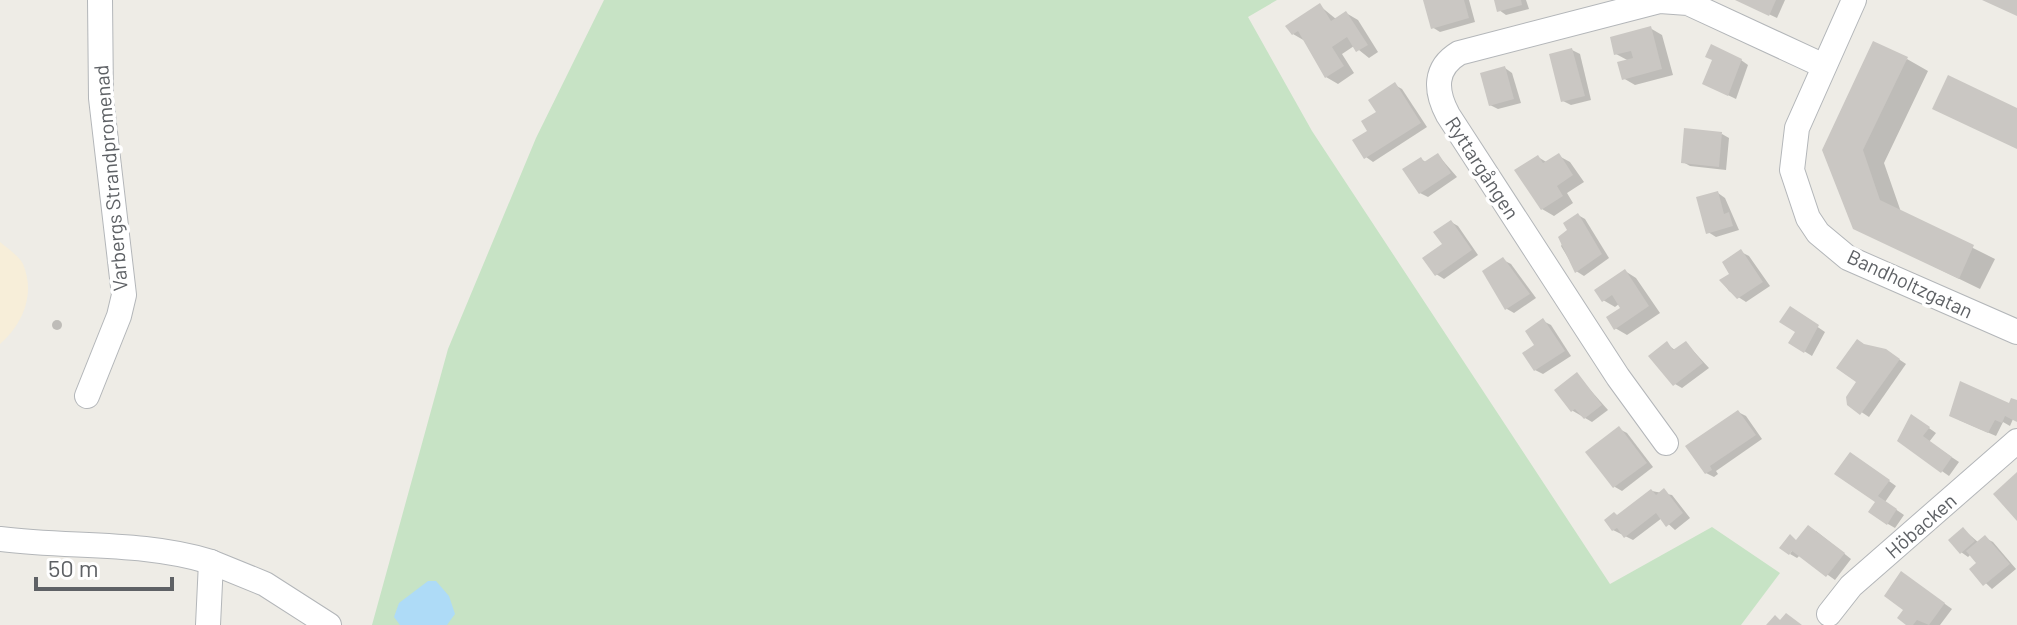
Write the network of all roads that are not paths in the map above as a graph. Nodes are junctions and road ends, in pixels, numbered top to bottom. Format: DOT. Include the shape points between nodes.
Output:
graph roads {
  1 [pos="100,0"];
  2 [pos="1854,0"];
  3 [pos="1824,66"];
  4 [pos="2017,332"];
  5 [pos="87,396"];
  6 [pos="2017,441"];
  7 [pos="1666,443"];
  8 [pos="0,539"];
  9 [pos="211,562"];
  10 [pos="1829,614"];
  11 [pos="208,625"];
  12 [pos="329,625"];
  1 -- 5 [label="street, Varbergs Strandpromenad" via="101,98 124,295"];
  2 -- 3 [label="street, Bandholtzgatan"];
  3 -- 4 [label="street, Bandholtzgatan" via="1797,128 1792,170 1799,199 1818,233 1848,258"];
  3 -- 7 [label="street, Ryttargången" via="1688,3 1660,1 1459,53 1441,71 1439,99 1448,115"];
  6 -- 10 [label="street, Höbacken" via="1851,586"];
  8 -- 9 [label="street" via="154,549"];
  9 -- 11 [label="street"];
  9 -- 12 [label="street" via="265,584"];
}
